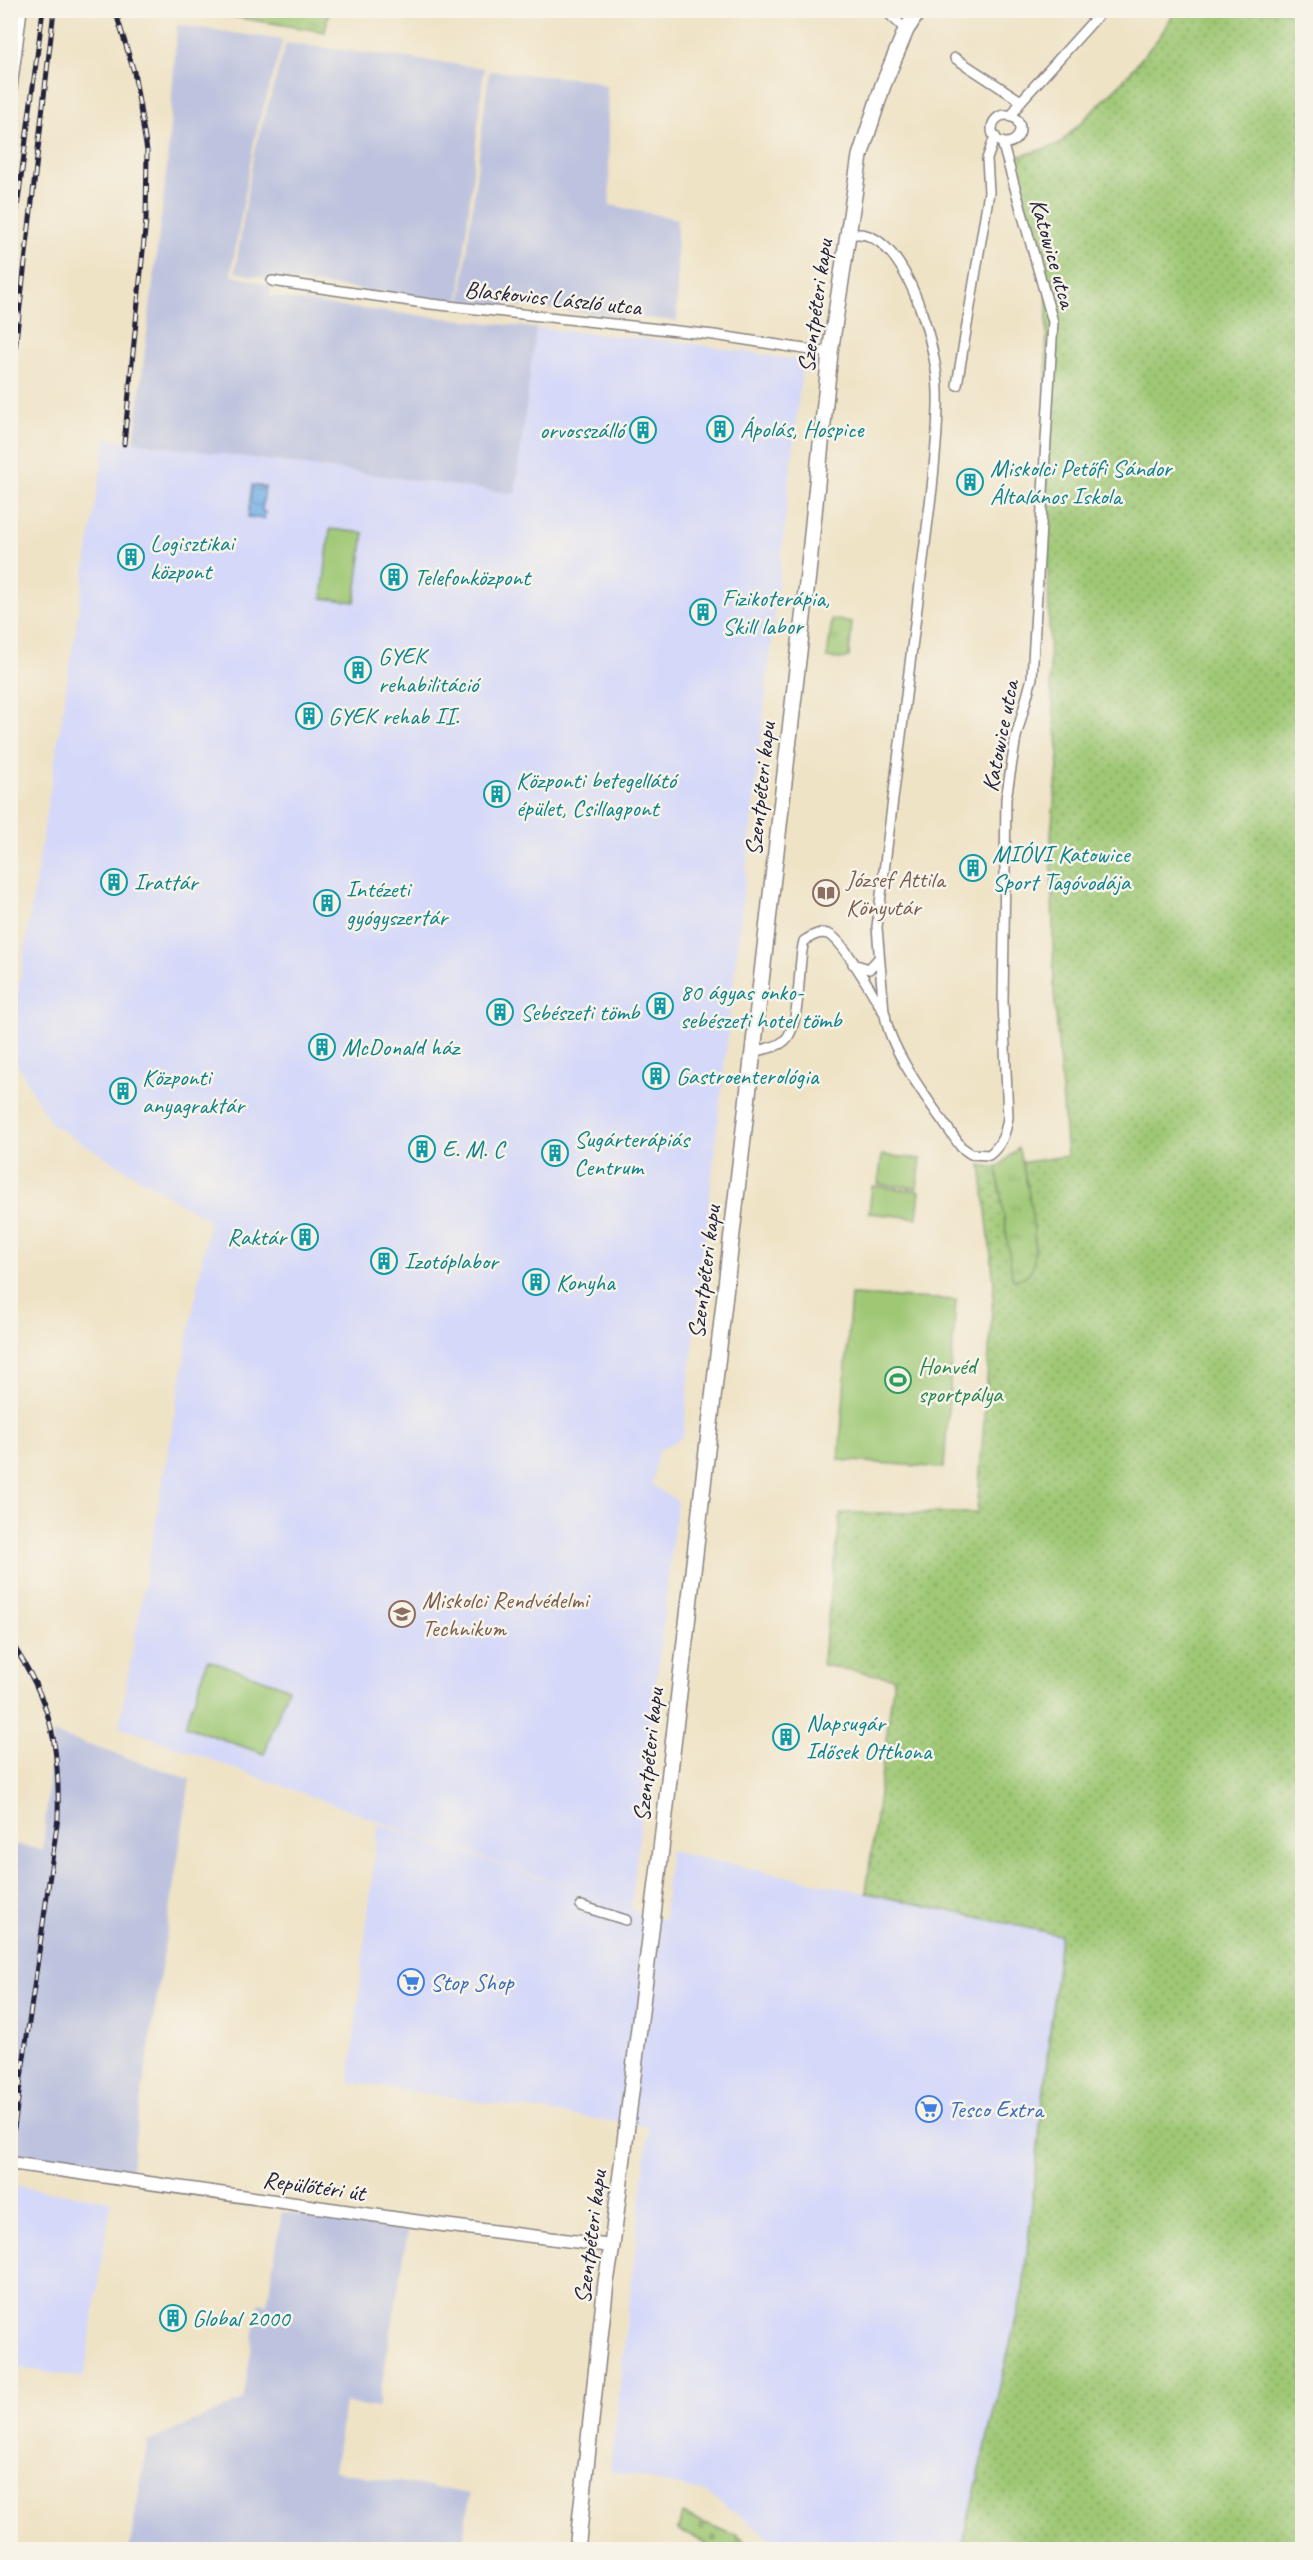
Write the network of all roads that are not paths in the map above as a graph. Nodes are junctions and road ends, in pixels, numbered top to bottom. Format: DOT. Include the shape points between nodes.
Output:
graph roads {
  1 [pos="22,10"];
  2 [pos="885,10"];
  3 [pos="919,10"];
  4 [pos="1103,10"];
  5 [pos="906,30"];
  6 [pos="955,58"];
  7 [pos="1021,101"];
  8 [pos="10,104"];
  9 [pos="1011,117"];
  10 [pos="998,139"];
  11 [pos="848,234"];
  12 [pos="272,281"];
  13 [pos="830,353"];
  14 [pos="957,385"];
  15 [pos="879,958"];
  16 [pos="853,963"];
  17 [pos="885,1014"];
  18 [pos="753,1052"];
  19 [pos="581,1906"];
  20 [pos="626,1920"];
  21 [pos="10,2163"];
  22 [pos="612,2246"];
  23 [pos="577,2550"];
  1 -- 8 [label="street"];
  2 -- 5 [label="street"];
  3 -- 5 [label="main road, Szentpéteri kapu"];
  4 -- 7 [label="street"];
  5 -- 11 [label="main road, Szentpéteri kapu" via="860,156"];
  6 -- 7 [label="street"];
  7 -- 9 [label="street"];
  9 -- 10 [label="street" via="997,119 993,127"];
  9 -- 10 [label="street" via="1018,121 1019,134 1010,143"];
  10 -- 14 [label="street, Katowice utca" via="987,159 989,192"];
  10 -- 17 [label="street, Katowice utca" via="1053,322 1032,678 1016,737 1006,799 1003,1001 1008,1117 1004,1135 994,1151 980,1156 961,1147 913,1077 886,1024"];
  11 -- 13 [label="main road, Szentpéteri kapu"];
  11 -- 15 [label="street, Katowice utca" via="864,234 876,240 914,288 938,389 932,488 877,927"];
  12 -- 13 [label="street, Blaskovics László utca" via="431,304 714,335"];
  13 -- 18 [label="main road, Szentpéteri kapu"];
  15 -- 16 [label="street" via="869,969"];
  15 -- 17 [label="street, Katowice utca"];
  16 -- 17 [label="street, Katowice utca"];
  16 -- 18 [label="street, Katowice utca" via="831,935 818,933 804,941 794,1027 787,1040"];
  18 -- 22 [label="main road, Szentpéteri kapu"];
  19 -- 20 [label="street"];
  21 -- 22 [label="street, Repülőtéri út"];
  22 -- 23 [label="main road, Szentpéteri kapu"];
}
